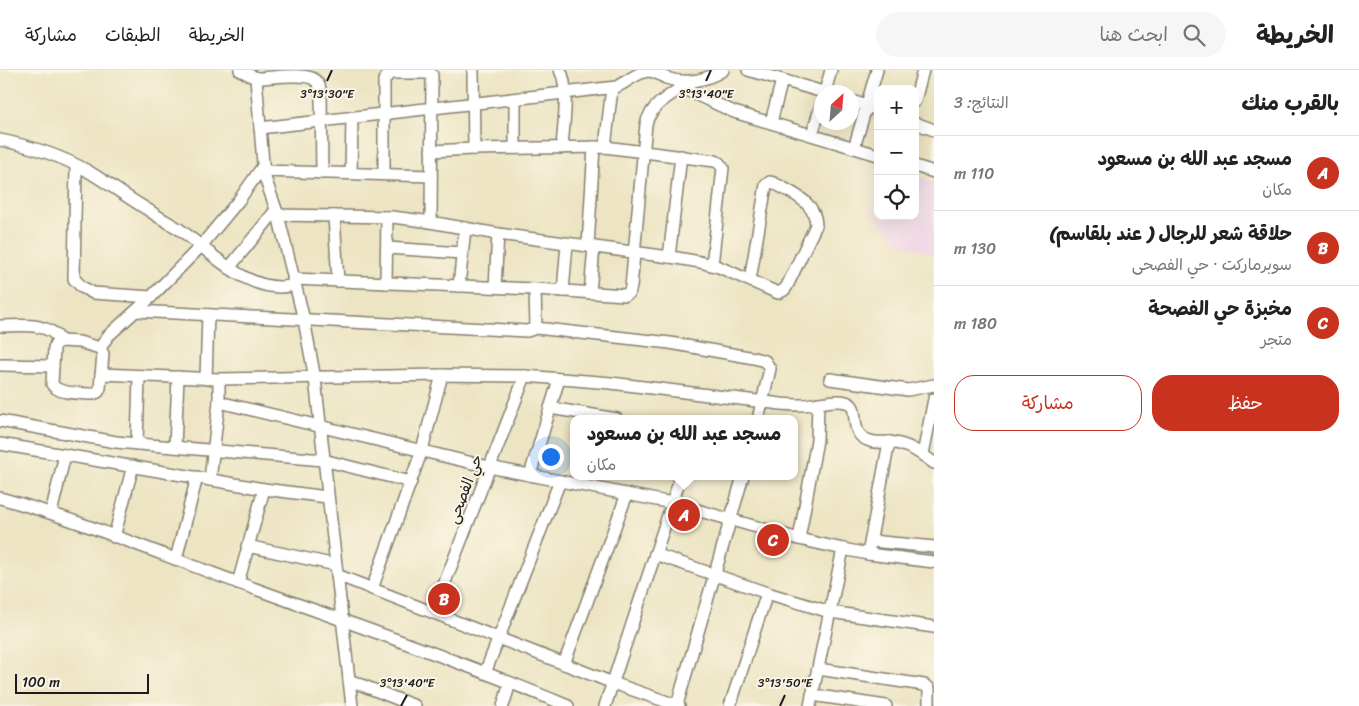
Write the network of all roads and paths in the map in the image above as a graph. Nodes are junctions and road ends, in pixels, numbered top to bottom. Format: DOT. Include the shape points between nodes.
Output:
graph roads {
  1 [pos="240,70"];
  2 [pos="472,70"];
  3 [pos="560,70"];
  4 [pos="723,70"];
  5 [pos="748,70"];
  6 [pos="831,70"];
  7 [pos="877,70"];
  8 [pos="924,70"];
  9 [pos="776,76"];
  10 [pos="256,78"];
  11 [pos="686,85"];
  12 [pos="826,85"];
  13 [pos="919,87"];
  14 [pos="612,88"];
  15 [pos="814,89"];
  16 [pos="564,93"];
  17 [pos="515,99"];
  18 [pos="859,103"];
  19 [pos="473,104"];
  20 [pos="431,108"];
  21 [pos="872,108"];
  22 [pos="384,114"];
  23 [pos="352,118"];
  24 [pos="321,121"];
  25 [pos="771,122"];
  26 [pos="919,124"];
  27 [pos="260,128"];
  28 [pos="814,128"];
  29 [pos="934,130"];
  30 [pos="812,134"];
  31 [pos="0,140"];
  32 [pos="599,147"];
  33 [pos="515,148"];
  34 [pos="562,148"];
  35 [pos="854,148"];
  36 [pos="474,149"];
  37 [pos="643,151"];
  38 [pos="431,152"];
  39 [pos="874,154"];
  40 [pos="681,156"];
  41 [pos="76,166"];
  42 [pos="919,167"];
  43 [pos="263,169"];
  44 [pos="934,172"];
  45 [pos="322,173"];
  46 [pos="352,174"];
  47 [pos="384,174"];
  48 [pos="431,176"];
  49 [pos="277,213"];
  50 [pos="334,216"];
  51 [pos="387,217"];
  52 [pos="431,222"];
  53 [pos="465,228"];
  54 [pos="498,234"];
  55 [pos="567,244"];
  56 [pos="201,246"];
  57 [pos="591,247"];
  58 [pos="387,248"];
  59 [pos="462,252"];
  60 [pos="634,252"];
  61 [pos="669,257"];
  62 [pos="712,265"];
  63 [pos="229,268"];
  64 [pos="750,280"];
  65 [pos="338,281"];
  66 [pos="294,282"];
  67 [pos="386,283"];
  68 [pos="459,286"];
  69 [pos="495,287"];
  70 [pos="535,289"];
  71 [pos="563,291"];
  72 [pos="590,293"];
  73 [pos="151,297"];
  74 [pos="136,311"];
  75 [pos="208,315"];
  76 [pos="304,320"];
  77 [pos="0,326"];
  78 [pos="536,328"];
  79 [pos="61,341"];
  80 [pos="100,348"];
  81 [pos="0,365"];
  82 [pos="53,366"];
  83 [pos="101,374"];
  84 [pos="442,375"];
  85 [pos="139,376"];
  86 [pos="525,376"];
  87 [pos="178,377"];
  88 [pos="559,378"];
  89 [pos="206,379"];
  90 [pos="220,379"];
  91 [pos="315,379"];
  92 [pos="830,379"];
  93 [pos="934,385"];
  94 [pos="934,398"];
  95 [pos="762,401"];
  96 [pos="219,402"];
  97 [pos="818,403"];
  98 [pos="550,408"];
  99 [pos="592,415"];
  100 [pos="759,415"];
  101 [pos="0,421"];
  102 [pos="320,426"];
  103 [pos="889,442"];
  104 [pos="0,444"];
  105 [pos="137,444"];
  106 [pos="175,447"];
  107 [pos="213,450"];
  108 [pos="422,450"];
  109 [pos="923,454"];
  110 [pos="65,455"];
  111 [pos="323,460"];
  112 [pos="934,463"];
  113 [pos="133,466"];
  114 [pos="489,467"];
  115 [pos="530,475"];
  116 [pos="197,477"];
  117 [pos="210,480"];
  118 [pos="576,480"];
  119 [pos="680,480"];
  120 [pos="742,480"];
  121 [pos="560,481"];
  122 [pos="411,482"];
  123 [pos="264,489"];
  124 [pos="627,494"];
  125 [pos="327,497"];
  126 [pos="0,498"];
  127 [pos="672,503"];
  128 [pos="51,512"];
  129 [pos="730,521"];
  130 [pos="114,537"];
  131 [pos="799,539"];
  132 [pos="871,541"];
  133 [pos="247,546"];
  134 [pos="934,547"];
  135 [pos="842,549"];
  136 [pos="655,554"];
  137 [pos="868,554"];
  138 [pos="176,559"];
  139 [pos="934,562"];
  140 [pos="336,570"];
  141 [pos="715,575"];
  142 [pos="238,583"];
  143 [pos="372,589"];
  144 [pos="767,593"];
  145 [pos="830,612"];
  146 [pos="433,613"];
  147 [pos="342,620"];
  148 [pos="934,628"];
  149 [pos="499,638"];
  150 [pos="564,664"];
  151 [pos="818,669"];
  152 [pos="485,673"];
  153 [pos="349,680"];
  154 [pos="510,683"];
  155 [pos="613,683"];
  156 [pos="811,701"];
  157 [pos="562,705"];
  158 [pos="352,706"];
  159 [pos="415,706"];
  160 [pos="503,706"];
  161 [pos="605,706"];
  162 [pos="678,706"];
  163 [pos="730,706"];
  164 [pos="886,706"];
  165 [pos="929,706"];
  1 -- 10 [label="street"];
  2 -- 19 [label="street"];
  3 -- 16 [label="street"];
  4 -- 11 [label="street" via="711,78"];
  5 -- 9 [label="street"];
  6 -- 12 [label="street"];
  7 -- 21 [label="street"];
  8 -- 13 [label="street"];
  9 -- 15 [label="street"];
  9 -- 25 [label="street"];
  10 -- 24 [label="street" via="306,76 316,81 320,86"];
  10 -- 27 [label="street"];
  11 -- 14 [label="street" via="647,71"];
  11 -- 25 [label="street" via="718,106"];
  11 -- 37 [label="street" via="658,104 648,116"];
  14 -- 16 [label="street"];
  14 -- 32 [label="street"];
  16 -- 17 [label="street"];
  16 -- 34 [label="street"];
  17 -- 19 [label="street"];
  17 -- 33 [label="street"];
  18 -- 21 [label="street"];
  19 -- 20 [label="street"];
  19 -- 36 [label="street"];
  20 -- 22 [label="street"];
  20 -- 22 [label="street" via="430,73 390,73 384,80"];
  20 -- 38 [label="street"];
  21 -- 35 [label="street"];
  22 -- 23 [label="street"];
  22 -- 47 [label="street"];
  23 -- 24 [label="street"];
  23 -- 46 [label="street"];
  24 -- 27 [label="street"];
  24 -- 45 [label="street"];
  25 -- 30 [label="street"];
  26 -- 29 [label="street"];
  27 -- 43 [label="street"];
  28 -- 30 [label="street"];
  30 -- 35 [label="street"];
  31 -- 41 [label="street" via="63,158"];
  32 -- 34 [label="street"];
  32 -- 37 [label="street"];
  32 -- 57 [label="street"];
  33 -- 34 [label="street"];
  33 -- 36 [label="street"];
  35 -- 39 [label="street"];
  36 -- 38 [label="street"];
  37 -- 40 [label="street"];
  37 -- 60 [label="street"];
  38 -- 48 [label="street"];
  40 -- 61 [label="street"];
  40 -- 62 [label="street" via="714,161 723,168"];
  41 -- 56 [label="street" via="120,191"];
  41 -- 73 [label="street" via="74,279 93,293"];
  42 -- 44 [label="street"];
  43 -- 45 [label="street"];
  43 -- 49 [label="street"];
  43 -- 56 [label="street"];
  45 -- 46 [label="street"];
  46 -- 47 [label="street"];
  47 -- 48 [label="street"];
  48 -- 52 [label="street"];
  49 -- 50 [label="street"];
  49 -- 63 [label="street"];
  49 -- 66 [label="street"];
  50 -- 51 [label="street"];
  50 -- 65 [label="street"];
  51 -- 52 [label="street"];
  51 -- 58 [label="street"];
  52 -- 53 [label="street"];
  53 -- 54 [label="street"];
  53 -- 59 [label="street"];
  54 -- 55 [label="street"];
  54 -- 69 [label="street"];
  55 -- 57 [label="street"];
  55 -- 71 [label="street"];
  56 -- 63 [label="street"];
  56 -- 73 [label="street"];
  57 -- 60 [label="street"];
  57 -- 72 [label="street"];
  58 -- 59 [label="street"];
  58 -- 67 [label="street"];
  59 -- 68 [label="street"];
  60 -- 61 [label="street"];
  60 -- 72 [label="street" via="629,293 621,296"];
  61 -- 62 [label="street"];
  62 -- 64 [label="street"];
  63 -- 66 [label="street" via="273,287 286,287"];
  64 -- 64 [label="street" via="778,293 784,290 816,226 810,205 770,182 766,185"];
  65 -- 66 [label="street"];
  65 -- 67 [label="street"];
  66 -- 76 [label="street"];
  67 -- 68 [label="street"];
  68 -- 69 [label="street"];
  69 -- 70 [label="street"];
  70 -- 71 [label="street"];
  70 -- 78 [label="street"];
  71 -- 72 [label="street"];
  73 -- 74 [label="street"];
  74 -- 75 [label="street"];
  74 -- 80 [label="street" via="108,336"];
  75 -- 76 [label="street"];
  75 -- 89 [label="street"];
  76 -- 78 [label="street" via="528,331"];
  76 -- 91 [label="street"];
  77 -- 79 [label="street" via="49,329"];
  78 -- 95 [label="street" via="670,343 766,361 770,369"];
  79 -- 80 [label="street"];
  79 -- 82 [label="street" via="54,348"];
  80 -- 83 [label="street" via="103,354"];
  81 -- 82 [label="street"];
  82 -- 83 [label="street" via="52,384 60,390 93,394 100,388"];
  83 -- 85 [label="street"];
  84 -- 86 [label="street"];
  84 -- 91 [label="street"];
  84 -- 108 [label="street"];
  85 -- 87 [label="street"];
  85 -- 105 [label="street"];
  86 -- 88 [label="street"];
  86 -- 114 [label="street, حي الفصحى"];
  87 -- 89 [label="street"];
  87 -- 106 [label="street"];
  88 -- 95 [label="street"];
  88 -- 98 [label="street"];
  89 -- 90 [label="street"];
  90 -- 91 [label="street"];
  90 -- 96 [label="street"];
  91 -- 102 [label="street"];
  92 -- 93 [label="street" via="908,390"];
  94 -- 109 [label="street"];
  95 -- 97 [label="street" via="799,406"];
  95 -- 100 [label="street"];
  96 -- 102 [label="street"];
  96 -- 107 [label="street"];
  97 -- 103 [label="street" via="852,404 856,429 862,436 870,441"];
  97 -- 131 [label="street" via="818,440"];
  98 -- 99 [label="street"];
  98 -- 115 [label="street"];
  101 -- 105 [label="street"];
  102 -- 108 [label="street"];
  102 -- 111 [label="street"];
  103 -- 109 [label="street" via="914,448"];
  103 -- 132 [label="street"];
  104 -- 110 [label="street"];
  105 -- 106 [label="street"];
  106 -- 107 [label="street"];
  107 -- 111 [label="street"];
  107 -- 117 [label="street"];
  108 -- 114 [label="street"];
  108 -- 122 [label="street"];
  109 -- 112 [label="street"];
  110 -- 113 [label="street"];
  110 -- 128 [label="street"];
  111 -- 122 [label="street"];
  111 -- 125 [label="street"];
  113 -- 116 [label="street"];
  113 -- 130 [label="street"];
  114 -- 115 [label="street"];
  114 -- 146 [label="street, حي الفصحى"];
  115 -- 121 [label="street"];
  116 -- 117 [label="street"];
  116 -- 138 [label="street"];
  117 -- 123 [label="street"];
  118 -- 121 [label="street"];
  118 -- 124 [label="street"];
  119 -- 127 [label="street"];
  120 -- 129 [label="street"];
  121 -- 149 [label="street"];
  122 -- 143 [label="street"];
  123 -- 125 [label="street"];
  123 -- 133 [label="street"];
  124 -- 127 [label="street"];
  124 -- 150 [label="street"];
  125 -- 140 [label="street"];
  126 -- 128 [label="street"];
  127 -- 129 [label="street"];
  127 -- 136 [label="street"];
  128 -- 130 [label="street"];
  129 -- 131 [label="street"];
  129 -- 141 [label="street"];
  130 -- 138 [label="street"];
  131 -- 135 [label="street"];
  132 -- 134 [label="street"];
  132 -- 137 [label="street"];
  133 -- 140 [label="street"];
  133 -- 142 [label="street"];
  135 -- 137 [label="street"];
  135 -- 145 [label="street"];
  136 -- 141 [label="street"];
  136 -- 155 [label="street"];
  137 -- 139 [label="street"];
  138 -- 142 [label="street"];
  140 -- 143 [label="street"];
  140 -- 147 [label="street"];
  141 -- 144 [label="street"];
  141 -- 162 [label="street"];
  142 -- 147 [label="street"];
  143 -- 146 [label="street"];
  144 -- 145 [label="street"];
  144 -- 163 [label="street"];
  145 -- 148 [label="street"];
  145 -- 151 [label="street"];
  146 -- 149 [label="street"];
  147 -- 152 [label="street"];
  147 -- 153 [label="street"];
  149 -- 150 [label="street"];
  149 -- 152 [label="street"];
  150 -- 155 [label="street"];
  151 -- 156 [label="street"];
  151 -- 165 [label="street" via="924,684 929,688"];
  152 -- 154 [label="street"];
  153 -- 158 [label="street"];
  153 -- 159 [label="street"];
  154 -- 157 [label="street"];
  154 -- 160 [label="street"];
  155 -- 161 [label="street"];
  155 -- 162 [label="street"];
  156 -- 164 [label="street"];
}
